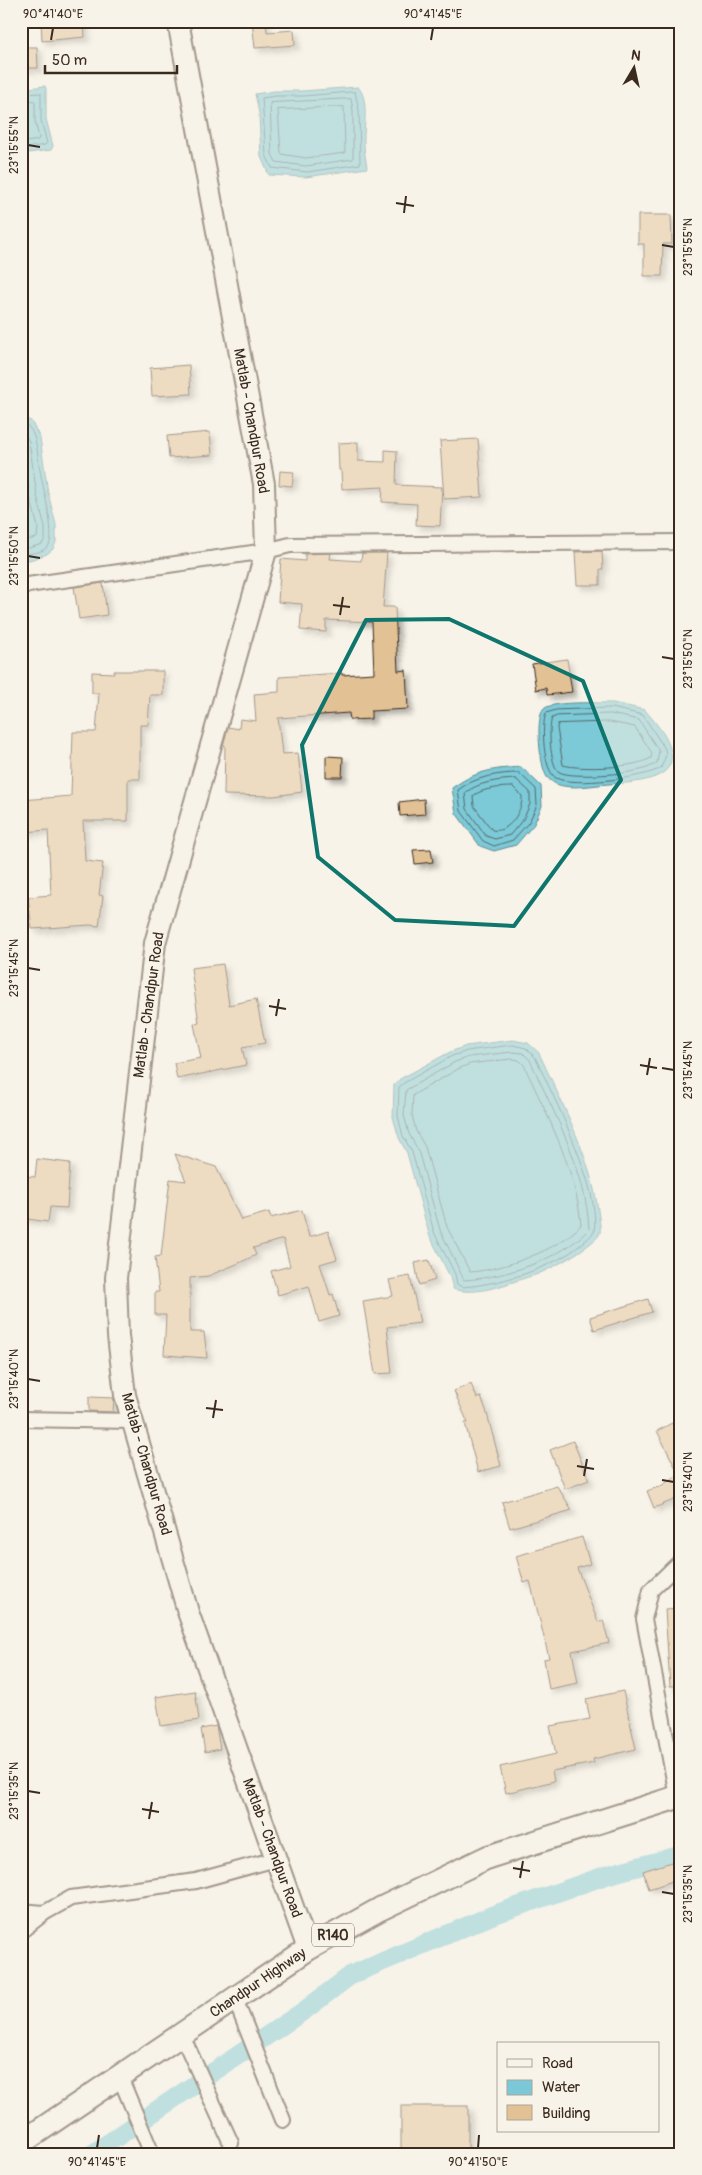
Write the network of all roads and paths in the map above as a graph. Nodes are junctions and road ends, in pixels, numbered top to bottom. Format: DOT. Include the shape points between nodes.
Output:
graph roads {
  1 [pos="178,21"];
  2 [pos="681,542"];
  3 [pos="266,551"];
  4 [pos="21,586"];
  5 [pos="21,1419"];
  6 [pos="132,1421"];
  7 [pos="681,1561"];
  8 [pos="679,1796"];
  9 [pos="276,1859"];
  10 [pos="21,1911"];
  11 [pos="44,1913"];
  12 [pos="21,1931"];
  13 [pos="308,1949"];
  14 [pos="235,1998"];
  15 [pos="182,2035"];
  16 [pos="120,2077"];
  17 [pos="283,2120"];
  18 [pos="21,2143"];
  19 [pos="230,2143"];
  20 [pos="152,2154"];
  1 -- 3 [label="main road, Matlab - Chandpur Road" via="264,484"];
  2 -- 3 [label="street" via="290,544"];
  3 -- 4 [label="street"];
  3 -- 6 [label="main road, Matlab - Chandpur Road" via="155,943 116,1278 124,1395"];
  5 -- 6 [label="street"];
  6 -- 9 [label="main road, Matlab - Chandpur Road" via="188,1612"];
  7 -- 8 [label="street" via="651,1590 644,1619"];
  8 -- 13 [label="main road, Chandpur Highway / R140" via="488,1857 380,1909"];
  9 -- 11 [label="street" via="196,1881 71,1898"];
  9 -- 13 [label="main road, Matlab - Chandpur Road"];
  10 -- 11 [label="street"];
  11 -- 12 [label="street"];
  13 -- 14 [label="main road, Chandpur Highway / R140"];
  14 -- 15 [label="main road, Chandpur Highway / R140"];
  14 -- 17 [label="street"];
  15 -- 16 [label="main road, Chandpur Highway / R140"];
  15 -- 19 [label="street"];
  16 -- 18 [label="main road, Chandpur Highway / R140"];
  16 -- 20 [label="street"];
}
